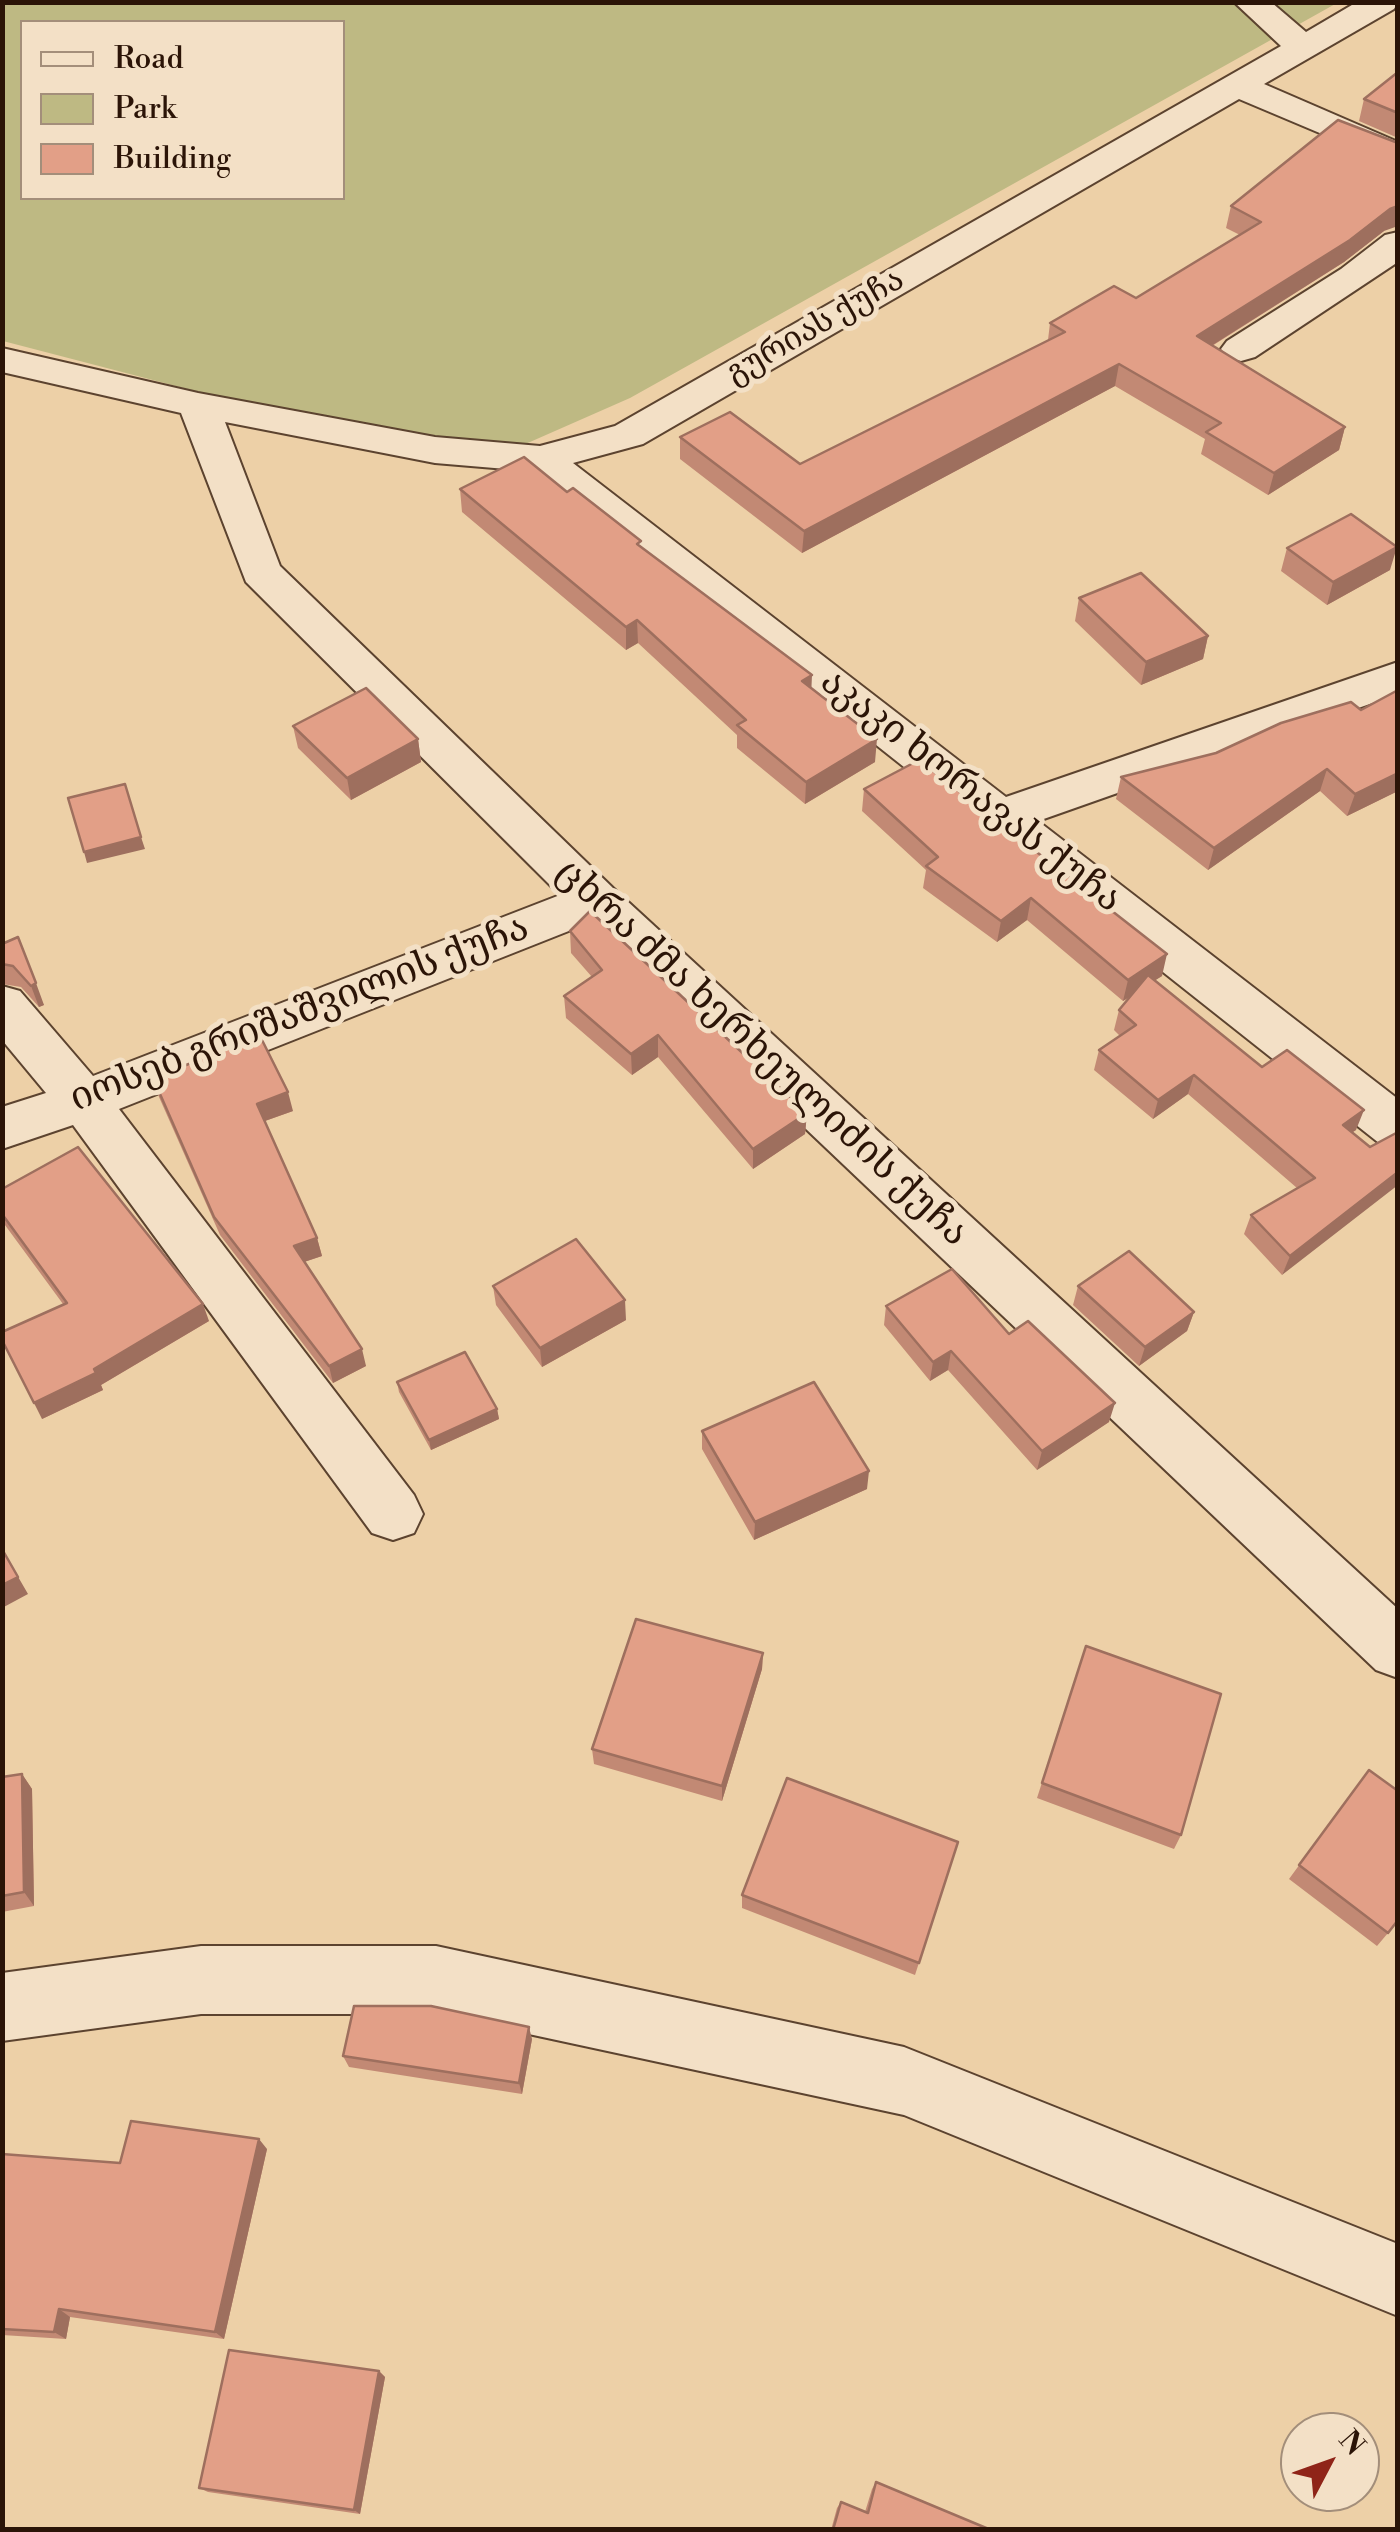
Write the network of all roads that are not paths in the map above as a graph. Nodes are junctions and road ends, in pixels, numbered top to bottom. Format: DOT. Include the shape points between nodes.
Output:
graph roads {
  1 [pos="1250,2"];
  2 [pos="1382,2"];
  3 [pos="1304,48"];
  4 [pos="1239,86"];
  5 [pos="1398,155"];
  6 [pos="1398,243"];
  7 [pos="1241,349"];
  8 [pos="2,360"];
  9 [pos="198,406"];
  10 [pos="540,459"];
  11 [pos="1398,676"];
  12 [pos="1002,816"];
  13 [pos="596,900"];
  14 [pos="2,1005"];
  15 [pos="84,1100"];
  16 [pos="2,1128"];
  17 [pos="1398,1128"];
  18 [pos="393,1514"];
  19 [pos="1398,1650"];
  20 [pos="2,2008"];
  21 [pos="1398,2280"];
  1 -- 3 [label="street"];
  2 -- 3 [label="street, გურიას ქუჩა"];
  3 -- 4 [label="street, გურიას ქუჩა"];
  4 -- 5 [label="street"];
  4 -- 10 [label="street, გურიას ქუჩა" via="629,435"];
  6 -- 7 [label="street"];
  8 -- 9 [label="street, გურიას ქუჩა"];
  9 -- 10 [label="street, გურიას ქუჩა" via="434,450"];
  9 -- 13 [label="street, ცხრა ძმა ხერხეულიძის ქუჩა" via="262,572"];
  10 -- 12 [label="street, აკაკი ხორავას ქუჩა"];
  11 -- 12 [label="street"];
  12 -- 17 [label="street, აკაკი ხორავას ქუჩა"];
  13 -- 15 [label="street, იოსებ გრიშაშვილის ქუჩა"];
  13 -- 19 [label="street, ცხრა ძმა ხერხეულიძის ქუჩა"];
  14 -- 15 [label="street"];
  15 -- 16 [label="street, იოსებ გრიშაშვილის ქუჩა"];
  15 -- 18 [label="street"];
  20 -- 21 [label="street" via="201,1980 436,1980 904,2081"];
}
